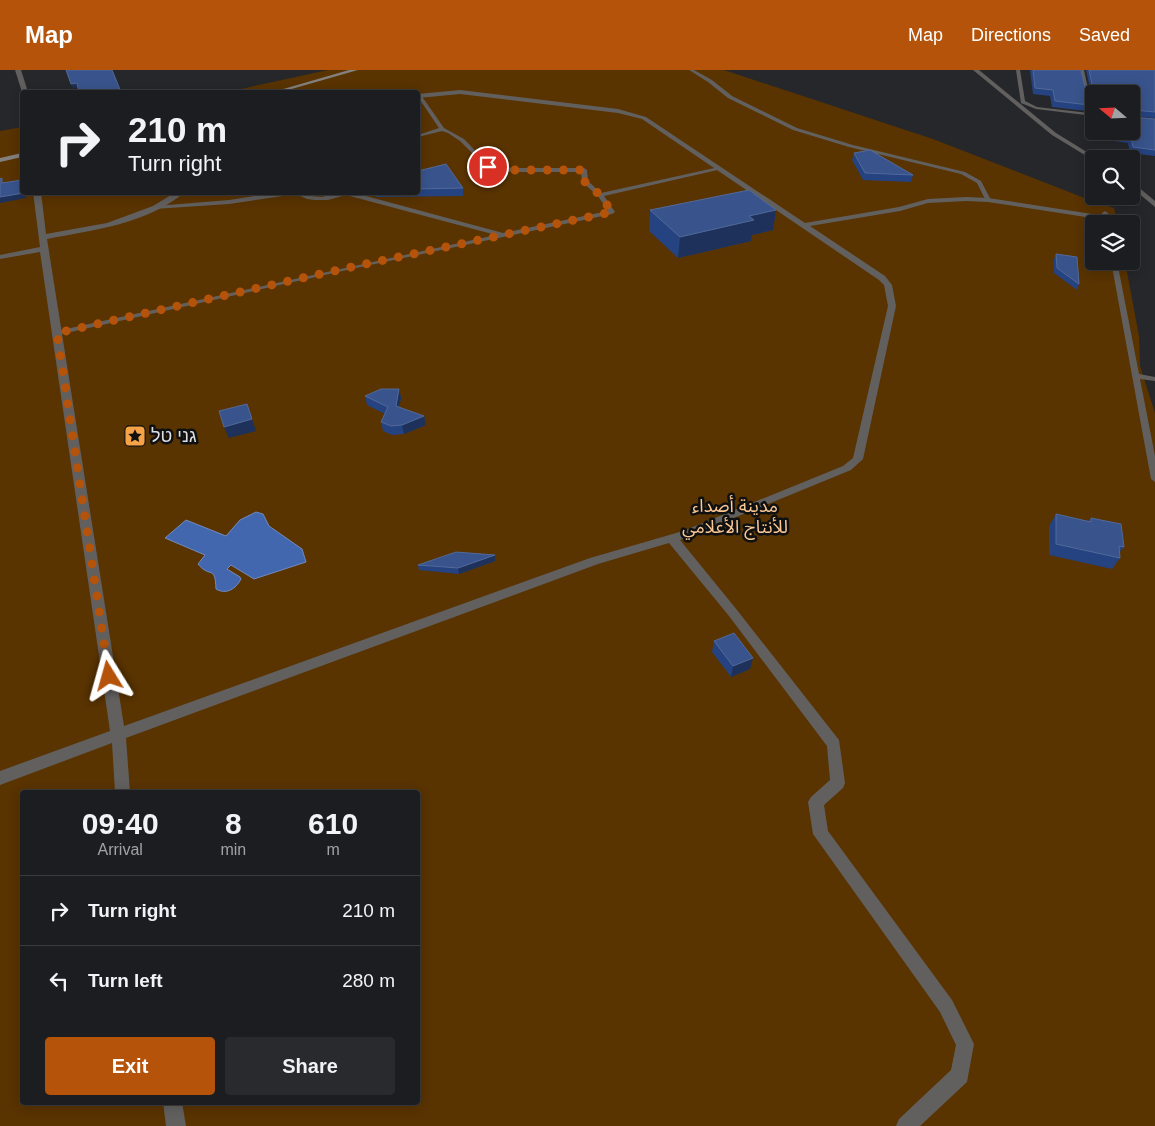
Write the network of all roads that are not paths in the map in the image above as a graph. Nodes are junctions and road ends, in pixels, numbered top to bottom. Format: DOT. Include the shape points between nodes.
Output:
graph roads {
  1 [pos="18,70"];
  2 [pos="355,70"];
  3 [pos="692,70"];
  4 [pos="976,70"];
  5 [pos="1018,70"];
  6 [pos="1082,70"];
  7 [pos="1086,85"];
  8 [pos="24,90"];
  9 [pos="283,90"];
  10 [pos="420,96"];
  11 [pos="420,99"];
  12 [pos="1085,113"];
  13 [pos="442,129"];
  14 [pos="420,135"];
  15 [pos="1085,153"];
  16 [pos="20,155"];
  17 [pos="0,160"];
  18 [pos="719,169"];
  19 [pos="1140,191"];
  20 [pos="37,195"];
  21 [pos="177,195"];
  22 [pos="277,195"];
  23 [pos="300,195"];
  24 [pos="339,195"];
  25 [pos="354,195"];
  26 [pos="600,195"];
  27 [pos="988,200"];
  28 [pos="1155,205"];
  29 [pos="156,208"];
  30 [pos="1086,215"];
  31 [pos="804,226"];
  32 [pos="502,234"];
  33 [pos="43,237"];
  34 [pos="44,249"];
  35 [pos="0,258"];
  36 [pos="1116,270"];
  37 [pos="57,333"];
  38 [pos="1137,376"];
  39 [pos="1155,379"];
  40 [pos="1155,479"];
  41 [pos="671,538"];
  42 [pos="118,734"];
  43 [pos="0,778"];
  44 [pos="123,790"];
  45 [pos="172,1105"];
  46 [pos="176,1126"];
  47 [pos="906,1126"];
  1 -- 8 [label="street"];
  2 -- 9 [label="main road"];
  3 -- 27 [label="lane" via="730,97 795,129 963,173 979,182"];
  4 -- 15 [label="street" via="1054,134"];
  5 -- 12 [label="lane" via="1023,102 1036,108"];
  6 -- 7 [label="lane"];
  10 -- 18 [label="street" via="460,92 628,114 650,122"];
  11 -- 13 [label="lane"];
  13 -- 14 [label="lane"];
  13 -- 26 [label="lane" via="464,140 488,167 584,170 585,182"];
  16 -- 17 [label="main road"];
  18 -- 26 [label="lane"];
  18 -- 31 [label="street"];
  19 -- 28 [label="street"];
  20 -- 33 [label="street"];
  21 -- 29 [label="street"];
  22 -- 29 [label="lane"];
  23 -- 24 [label="lane" via="318,199"];
  25 -- 32 [label="lane"];
  26 -- 32 [label="lane" via="612,212"];
  27 -- 30 [label="street"];
  27 -- 31 [label="street" via="928,202"];
  29 -- 33 [label="street" via="109,225"];
  31 -- 41 [label="street" via="882,278 890,294 892,306 858,459 848,468"];
  32 -- 37 [label="lane"];
  33 -- 34 [label="street"];
  34 -- 35 [label="street"];
  34 -- 37 [label="street"];
  36 -- 38 [label="lane"];
  37 -- 42 [label="street"];
  38 -- 39 [label="lane"];
  38 -- 40 [label="lane"];
  41 -- 42 [label="street" via="594,561"];
  41 -- 47 [label="street" via="834,744 838,783 816,802 820,834 946,1006 965,1044 960,1075"];
  42 -- 43 [label="street"];
  42 -- 44 [label="street"];
  45 -- 46 [label="street"];
}
